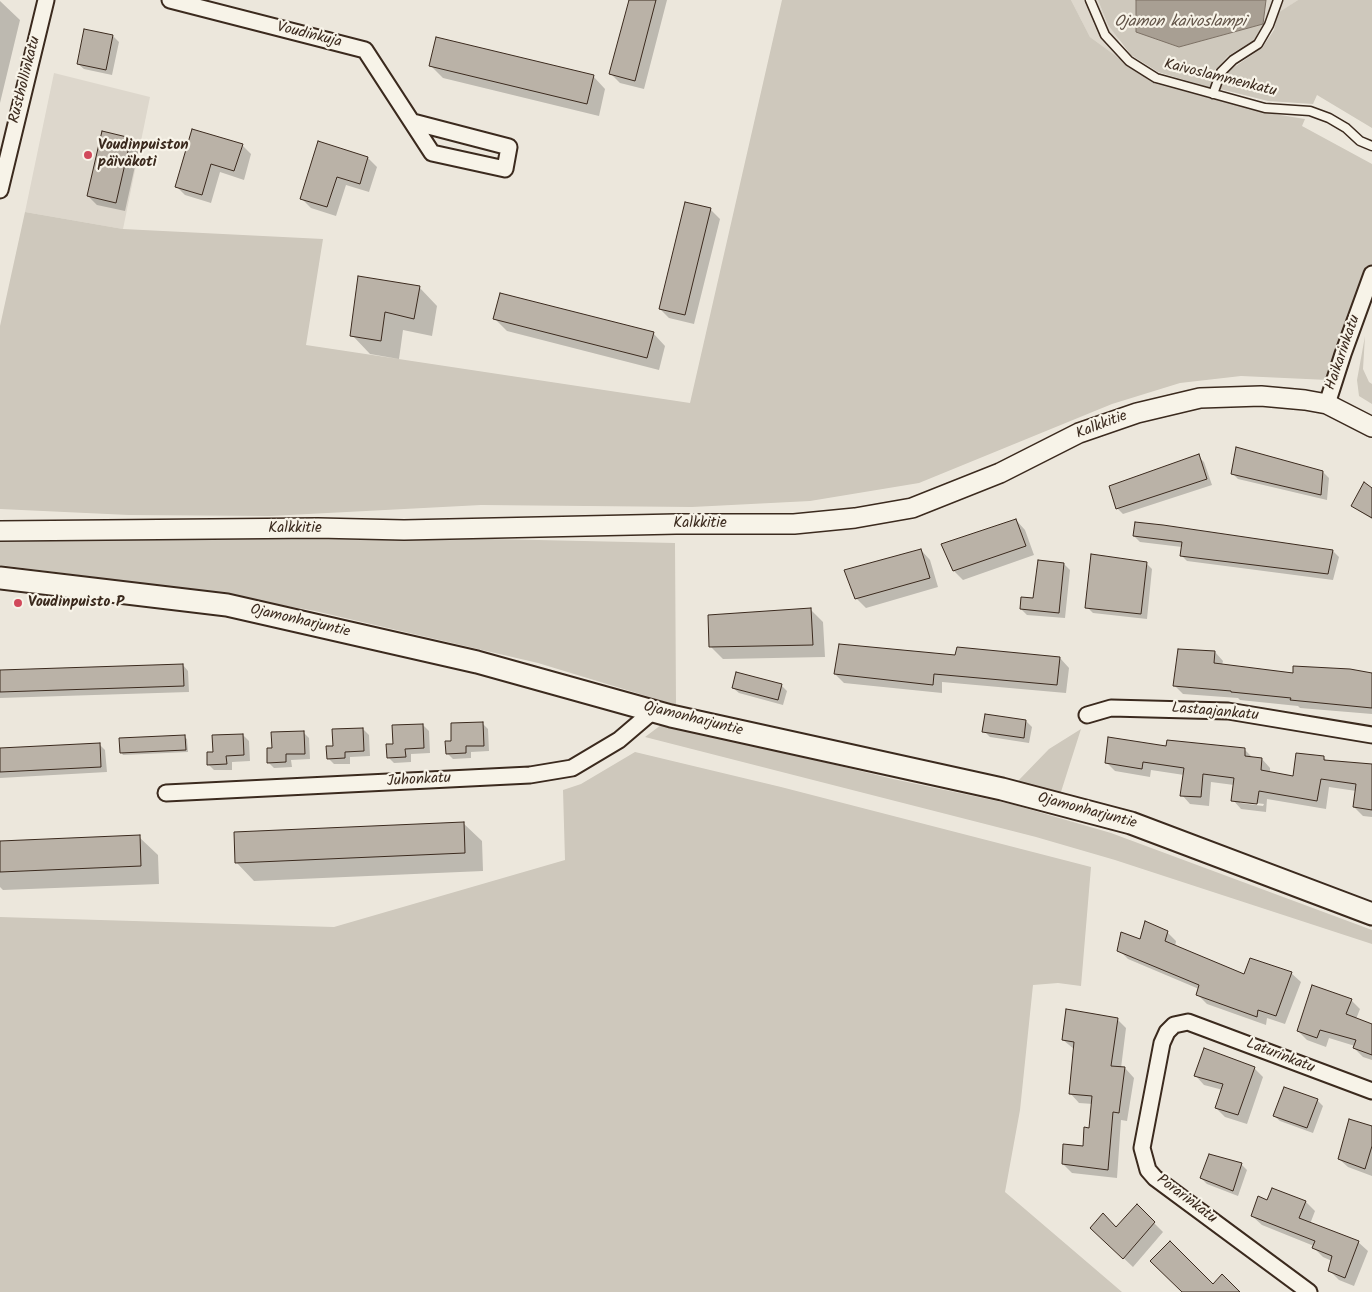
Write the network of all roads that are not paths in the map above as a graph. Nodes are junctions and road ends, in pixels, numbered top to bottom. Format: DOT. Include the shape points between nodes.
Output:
graph roads {
  1 [pos="46,0"];
  2 [pos="170,0"];
  3 [pos="1090,0"];
  4 [pos="1278,0"];
  5 [pos="1213,94"];
  6 [pos="413,122"];
  7 [pos="1372,146"];
  8 [pos="0,190"];
  9 [pos="1372,274"];
  10 [pos="1327,404"];
  11 [pos="1372,427"];
  12 [pos="0,531"];
  13 [pos="0,578"];
  14 [pos="652,710"];
  15 [pos="1088,715"];
  16 [pos="1372,735"];
  17 [pos="166,793"];
  18 [pos="1372,914"];
  19 [pos="1188,1022"];
  20 [pos="1372,1091"];
  21 [pos="1309,1292"];
  1 -- 8 [label="street, Rusthollinkatu"];
  2 -- 6 [label="street, Voudinkuja" via="365,50"];
  3 -- 5 [label="lane, Kaivoslammenkatu" via="1105,35 1128,61 1156,78"];
  4 -- 5 [label="lane" via="1258,44 1221,72"];
  5 -- 7 [label="lane, Kaivoslammenkatu" via="1265,108 1310,111 1329,118"];
  6 -- 6 [label="street, Voudinkuja" via="432,153 505,169 509,147"];
  9 -- 10 [label="street, Haikarinkatu"];
  10 -- 11 [label="street, Kalkkitie"];
  10 -- 12 [label="street, Kalkkitie" via="1261,396 1200,398 1137,413 1079,433 1000,473 912,508 794,524 404,530"];
  13 -- 14 [label="main road, Ojamonharjuntie" via="227,606 477,662"];
  14 -- 17 [label="street, Juhonkatu" via="619,740 572,768 530,775"];
  14 -- 18 [label="main road, Ojamonharjuntie" via="1002,789 1131,823"];
  15 -- 16 [label="street, Lastaajankatu" via="1112,708 1228,711"];
  19 -- 20 [label="street, Laturinkatu"];
  19 -- 21 [label="street, Porarinkatu" via="1174,1025 1162,1043 1142,1148 1148,1170"];
}
